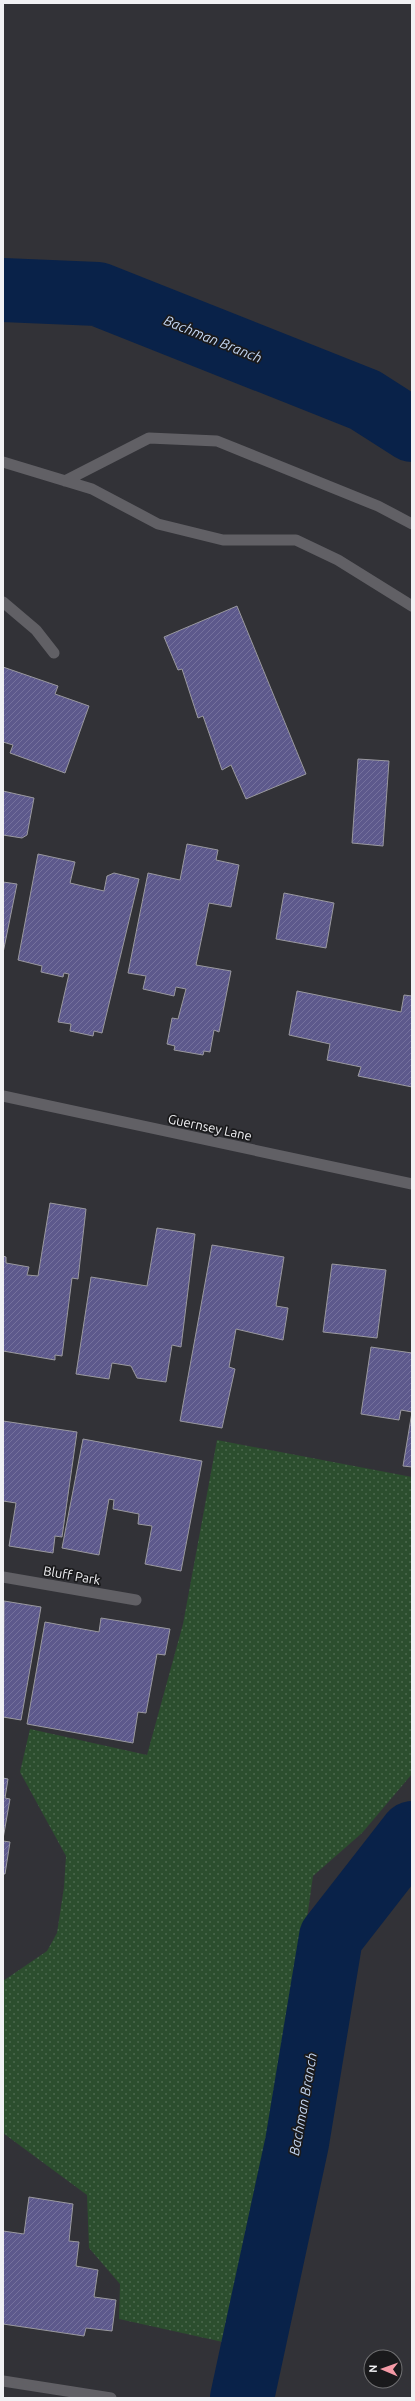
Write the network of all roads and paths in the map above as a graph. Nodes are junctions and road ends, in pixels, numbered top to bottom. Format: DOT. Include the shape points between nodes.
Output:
graph roads {
  1 [pos="3,462"];
  2 [pos="65,481"];
  3 [pos="412,524"];
  4 [pos="3,602"];
  5 [pos="412,606"];
  6 [pos="54,653"];
  7 [pos="3,1096"];
  8 [pos="412,1184"];
  9 [pos="3,1577"];
  10 [pos="136,1600"];
  11 [pos="3,2381"];
  12 [pos="111,2398"];
  1 -- 2 [label="street"];
  2 -- 3 [label="street" via="149,438 217,441 378,506"];
  2 -- 5 [label="street" via="92,489 158,524 222,540 296,540 338,560"];
  4 -- 6 [label="street" via="36,630"];
  7 -- 8 [label="street, Guernsey Lane"];
  9 -- 10 [label="street, Bluff Park"];
  11 -- 12 [label="street"];
}
